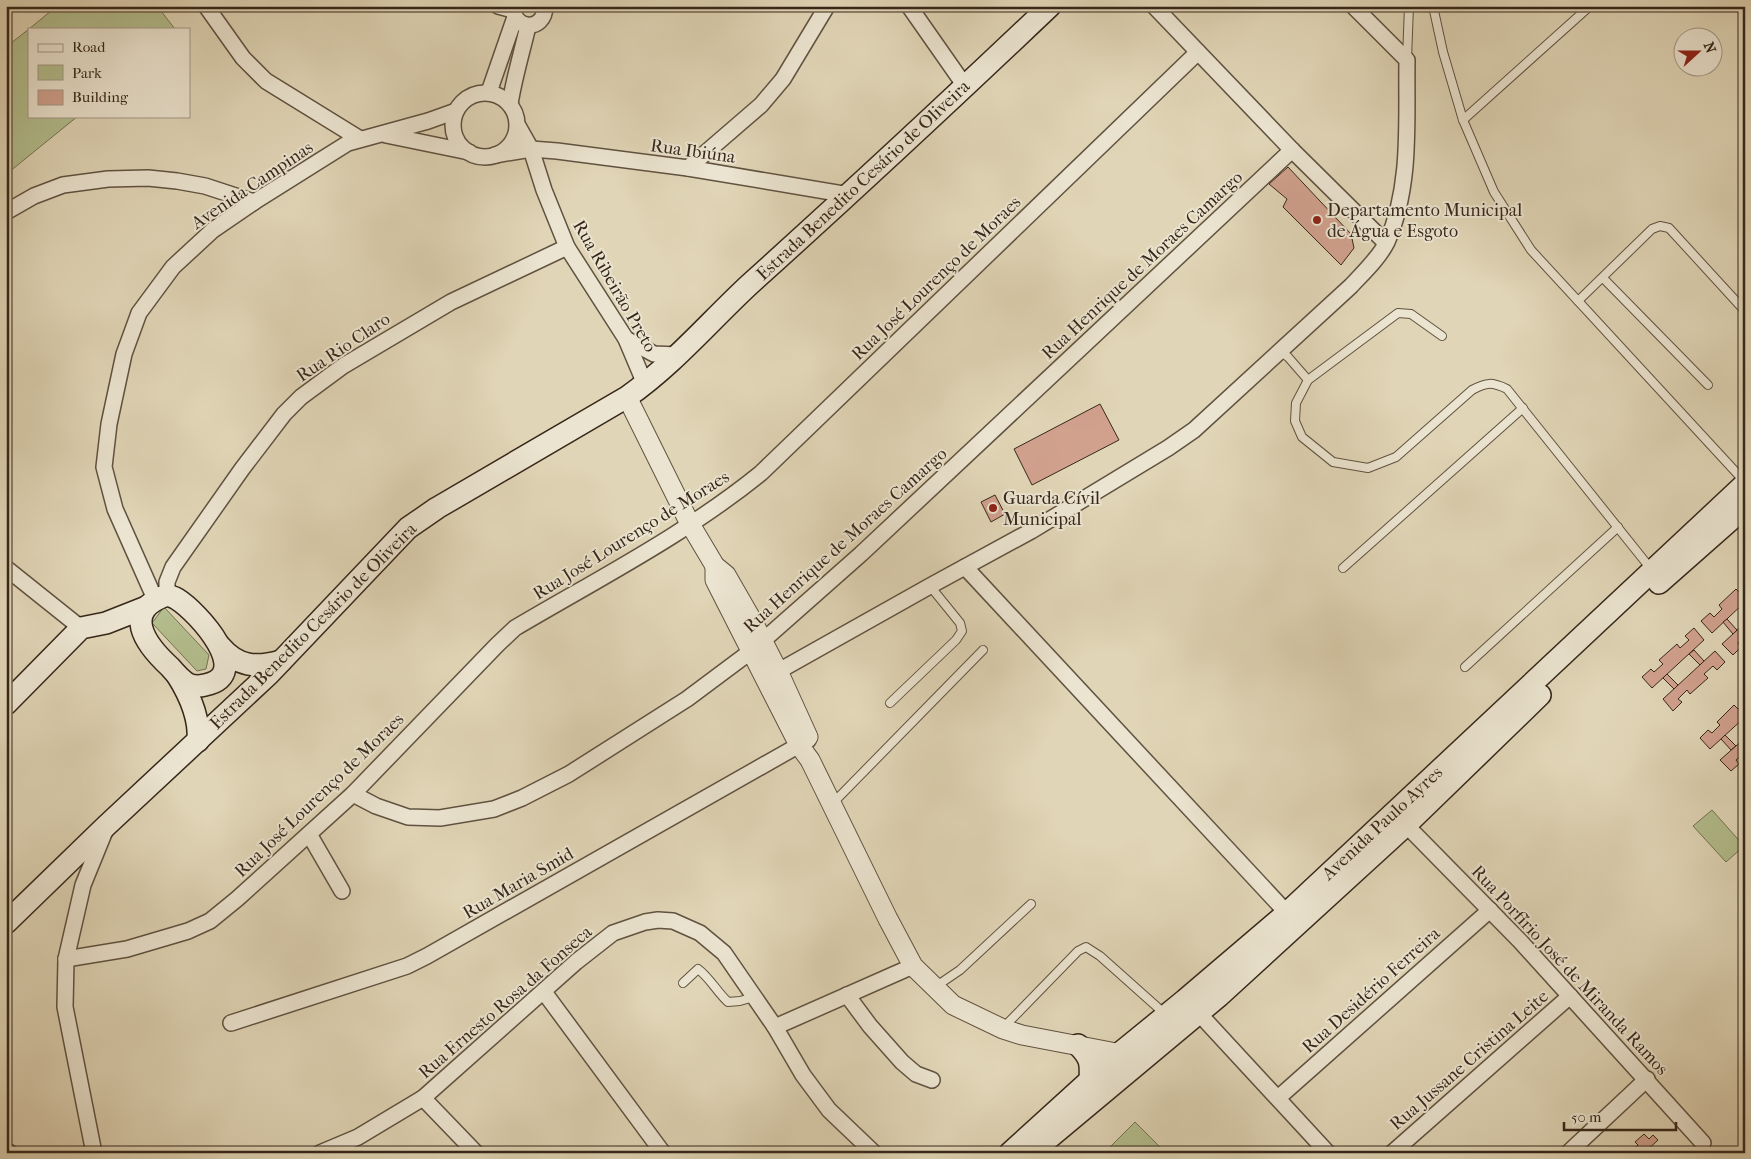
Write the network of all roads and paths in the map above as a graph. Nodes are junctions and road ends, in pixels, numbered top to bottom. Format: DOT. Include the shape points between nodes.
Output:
graph roads {
  1 [pos="206,6"];
  2 [pos="910,6"];
  3 [pos="1050,6"];
  4 [pos="1154,6"];
  5 [pos="1353,6"];
  6 [pos="1409,6"];
  7 [pos="1433,6"];
  8 [pos="1590,6"];
  9 [pos="828,7"];
  10 [pos="548,9"];
  11 [pos="514,13"];
  12 [pos="1198,52"];
  13 [pos="1407,60"];
  14 [pos="965,86"];
  15 [pos="488,92"];
  16 [pos="510,104"];
  17 [pos="456,111"];
  18 [pos="1464,120"];
  19 [pos="518,126"];
  20 [pos="382,134"];
  21 [pos="360,139"];
  22 [pos="531,149"];
  23 [pos="1292,150"];
  24 [pos="469,152"];
  25 [pos="495,155"];
  26 [pos="688,168"];
  27 [pos="849,195"];
  28 [pos="254,202"];
  29 [pos="6,212"];
  30 [pos="1386,243"];
  31 [pos="567,247"];
  32 [pos="1603,278"];
  33 [pos="1578,301"];
  34 [pos="1745,311"];
  35 [pos="1442,336"];
  36 [pos="626,339"];
  37 [pos="1280,351"];
  38 [pos="678,355"];
  39 [pos="1308,380"];
  40 [pos="645,384"];
  41 [pos="1708,385"];
  42 [pos="627,397"];
  43 [pos="1523,408"];
  44 [pos="1745,483"];
  45 [pos="1745,507"];
  46 [pos="690,524"];
  47 [pos="1618,527"];
  48 [pos="965,567"];
  49 [pos="6,568"];
  50 [pos="1343,568"];
  51 [pos="1657,575"];
  52 [pos="930,586"];
  53 [pos="155,600"];
  54 [pos="106,623"];
  55 [pos="81,628"];
  56 [pos="142,630"];
  57 [pos="756,647"];
  58 [pos="983,650"];
  59 [pos="223,653"];
  60 [pos="281,661"];
  61 [pos="1465,667"];
  62 [pos="772,675"];
  63 [pos="183,679"];
  64 [pos="260,682"];
  65 [pos="230,693"];
  66 [pos="890,702"];
  67 [pos="6,704"];
  68 [pos="224,716"];
  69 [pos="198,741"];
  70 [pos="806,748"];
  71 [pos="1422,785"];
  72 [pos="353,794"];
  73 [pos="832,804"];
  74 [pos="1406,825"];
  75 [pos="106,826"];
  76 [pos="309,834"];
  77 [pos="342,891"];
  78 [pos="1031,904"];
  79 [pos="1490,910"];
  80 [pos="1287,913"];
  81 [pos="6,923"];
  82 [pos="66,959"];
  83 [pos="913,966"];
  84 [pos="683,983"];
  85 [pos="935,987"];
  86 [pos="544,992"];
  87 [pos="847,995"];
  88 [pos="1570,996"];
  89 [pos="754,997"];
  90 [pos="1190,1016"];
  91 [pos="231,1023"];
  92 [pos="775,1027"];
  93 [pos="1003,1029"];
  94 [pos="1078,1045"];
  95 [pos="1120,1053"];
  96 [pos="1144,1058"];
  97 [pos="1647,1079"];
  98 [pos="932,1080"];
  99 [pos="1098,1094"];
  100 [pos="423,1098"];
  101 [pos="1278,1098"];
  102 [pos="1704,1143"];
  103 [pos="6,1150"];
  104 [pos="326,1151"];
  105 [pos="1038,1151"];
  106 [pos="10,1153"];
  107 [pos="94,1153"];
  108 [pos="476,1153"];
  109 [pos="663,1153"];
  110 [pos="874,1153"];
  111 [pos="1010,1153"];
  112 [pos="1328,1153"];
  113 [pos="1392,1153"];
  114 [pos="1568,1153"];
  1 -- 21 [label="street" via="243,58 266,81"];
  2 -- 14 [label="street"];
  3 -- 14 [label="main road, Estrada Benedito Cesário de Oliveira"];
  4 -- 12 [label="street"];
  5 -- 13 [label="street"];
  6 -- 13 [label="lane"];
  7 -- 18 [label="lane"];
  8 -- 18 [label="lane"];
  9 -- 26 [label="street" via="783,79 761,105"];
  10 -- 11 [label="street" via="535,25"];
  11 -- 15 [label="street"];
  11 -- 16 [label="street" via="518,72"];
  12 -- 23 [label="street"];
  12 -- 46 [label="street, Rua José Lourenço de Moraes" via="761,473"];
  13 -- 30 [label="street" via="1405,170 1398,207"];
  14 -- 27 [label="main road, Estrada Benedito Cesário de Oliveira"];
  15 -- 16 [label="street" via="501,96"];
  15 -- 17 [label="street" via="464,100"];
  16 -- 19 [label="street"];
  17 -- 20 [label="street, Avenida Campinas"];
  17 -- 24 [label="street" via="454,134"];
  18 -- 33 [label="lane" via="1494,192 1531,250"];
  19 -- 22 [label="street"];
  19 -- 25 [label="street" via="507,149"];
  20 -- 21 [label="street, Avenida Campinas"];
  20 -- 24 [label="street, Avenida Campinas"];
  21 -- 28 [label="street, Avenida Campinas"];
  22 -- 25 [label="street, Rua Ibiúna"];
  22 -- 26 [label="street, Rua Ibiúna"];
  22 -- 31 [label="street, Rua Ribeirão Preto"];
  23 -- 30 [label="street"];
  23 -- 57 [label="street, Rua Henrique de Moraes Camargo" via="861,554"];
  24 -- 25 [label="street" via="482,157"];
  26 -- 27 [label="street, Rua Ibiúna"];
  27 -- 38 [label="main road, Estrada Benedito Cesário de Oliveira" via="722,309"];
  28 -- 29 [label="street" via="205,186 177,181 108,179 63,185"];
  28 -- 53 [label="street, Avenida Campinas" via="213,230 173,267 139,313 124,354 109,424 104,467 114,509"];
  30 -- 37 [label="street" via="1351,286"];
  31 -- 36 [label="street, Rua Ribeirão Preto"];
  31 -- 53 [label="street, Rua Rio Claro" via="450,302 343,366 301,397 242,468 173,567"];
  32 -- 33 [label="lane"];
  32 -- 34 [label="lane" via="1652,229 1660,226 1669,228"];
  32 -- 41 [label="lane"];
  33 -- 44 [label="lane"];
  35 -- 39 [label="lane" via="1411,314 1398,313"];
  36 -- 38 [label="street" via="654,354"];
  36 -- 40 [label="street, Rua Ribeirão Preto"];
  37 -- 39 [label="lane"];
  37 -- 48 [label="street" via="1194,430 1168,448"];
  38 -- 40 [label="main road, Estrada Benedito Cesário de Oliveira"];
  39 -- 43 [label="lane" via="1296,403 1295,420 1302,437 1333,462 1368,468 1396,457 1482,384 1494,383 1507,389"];
  40 -- 42 [label="main road, Estrada Benedito Cesário de Oliveira"];
  42 -- 46 [label="street"];
  42 -- 60 [label="main road, Estrada Benedito Cesário de Oliveira" via="408,528"];
  43 -- 47 [label="lane"];
  43 -- 50 [label="lane"];
  44 -- 51 [label="main road, Avenida Paulo Ayres"];
  45 -- 51 [label="main road, Avenida Paulo Ayres"];
  46 -- 57 [label="street" via="714,566 714,580"];
  46 -- 72 [label="street, Rua José Lourenço de Moraes" via="516,628"];
  47 -- 51 [label="lane"];
  47 -- 61 [label="lane"];
  48 -- 52 [label="street"];
  48 -- 80 [label="street"];
  49 -- 55 [label="street"];
  51 -- 71 [label="main road, Avenida Paulo Ayres"];
  51 -- 74 [label="main road, Avenida Paulo Ayres" via="1551,685"];
  52 -- 62 [label="street"];
  52 -- 66 [label="lane" via="960,623 962,631"];
  53 -- 54 [label="main road"];
  53 -- 56 [label="main road" via="141,618"];
  53 -- 59 [label="main road" via="177,599 192,612"];
  54 -- 55 [label="main road"];
  54 -- 56 [label="main road"];
  55 -- 67 [label="main road"];
  56 -- 63 [label="main road" via="149,645"];
  57 -- 62 [label="street"];
  57 -- 72 [label="street, Rua Henrique de Moraes Camargo" via="687,699 568,774 522,798 494,808 440,818 408,817"];
  58 -- 73 [label="lane"];
  59 -- 60 [label="main road" via="249,665"];
  59 -- 63 [label="main road" via="224,673 215,682 204,686"];
  59 -- 65 [label="main road" via="230,672"];
  60 -- 64 [label="main road, Estrada Benedito Cesário de Oliveira"];
  62 -- 70 [label="street"];
  63 -- 65 [label="main road" via="203,694"];
  63 -- 69 [label="main road" via="192,702"];
  64 -- 65 [label="main road"];
  64 -- 68 [label="main road, Estrada Benedito Cesário de Oliveira"];
  65 -- 68 [label="main road"];
  68 -- 69 [label="main road, Estrada Benedito Cesário de Oliveira"];
  69 -- 75 [label="main road, Estrada Benedito Cesário de Oliveira"];
  70 -- 73 [label="street"];
  70 -- 91 [label="street, Rua Maria Smid" via="420,959"];
  71 -- 74 [label="main road" via="1406,806 1403,818"];
  71 -- 80 [label="main road, Avenida Paulo Ayres"];
  72 -- 76 [label="street, Rua José Lourenço de Moraes"];
  73 -- 83 [label="street"];
  74 -- 79 [label="street, Rua Porfírio José de Miranda Ramos"];
  74 -- 90 [label="main road, Avenida Paulo Ayres"];
  75 -- 81 [label="main road, Estrada Benedito Cesário de Oliveira"];
  75 -- 82 [label="street" via="83,885"];
  76 -- 77 [label="street"];
  76 -- 82 [label="street, Rua José Lourenço de Moraes" via="210,921 127,949"];
  78 -- 85 [label="lane" via="960,970"];
  79 -- 88 [label="street, Rua Porfírio José de Miranda Ramos"];
  79 -- 101 [label="street, Rua Desidério Ferreira"];
  80 -- 90 [label="main road, Avenida Paulo Ayres"];
  82 -- 107 [label="street" via="65,1007"];
  83 -- 85 [label="street"];
  83 -- 87 [label="street"];
  84 -- 89 [label="lane" via="698,969 728,1002"];
  85 -- 93 [label="street" via="953,1005"];
  86 -- 89 [label="street, Rua Ernesto Rosa da Fonseca" via="614,933 658,920 673,921 700,933 724,953"];
  86 -- 100 [label="street, Rua Ernesto Rosa da Fonseca"];
  86 -- 109 [label="street"];
  87 -- 92 [label="street"];
  87 -- 98 [label="street" via="902,1062 916,1074"];
  88 -- 97 [label="street, Rua Porfírio José de Miranda Ramos"];
  88 -- 113 [label="street, Rua Jussane Cristina Leite"];
  89 -- 92 [label="street, Rua Ernesto Rosa da Fonseca"];
  90 -- 93 [label="lane" via="1086,947 1078,951"];
  90 -- 95 [label="main road, Avenida Paulo Ayres"];
  90 -- 96 [label="main road, Avenida Paulo Ayres"];
  90 -- 101 [label="street"];
  92 -- 110 [label="street, Rua Ernesto Rosa da Fonseca" via="803,1075 829,1110"];
  93 -- 94 [label="street"];
  94 -- 95 [label="street"];
  94 -- 99 [label="main road" via="1089,1057"];
  95 -- 96 [label="street"];
  95 -- 99 [label="main road, Avenida Paulo Ayres"];
  96 -- 99 [label="main road, Avenida Paulo Ayres"];
  97 -- 102 [label="street, Rua Porfírio José de Miranda Ramos"];
  97 -- 114 [label="street"];
  99 -- 105 [label="main road, Avenida Paulo Ayres"];
  99 -- 111 [label="main road, Avenida Paulo Ayres"];
  100 -- 104 [label="street, Rua Ernesto Rosa da Fonseca" via="358,1137"];
  100 -- 108 [label="street"];
  101 -- 112 [label="street"];
  103 -- 106 [label="street"];
}
